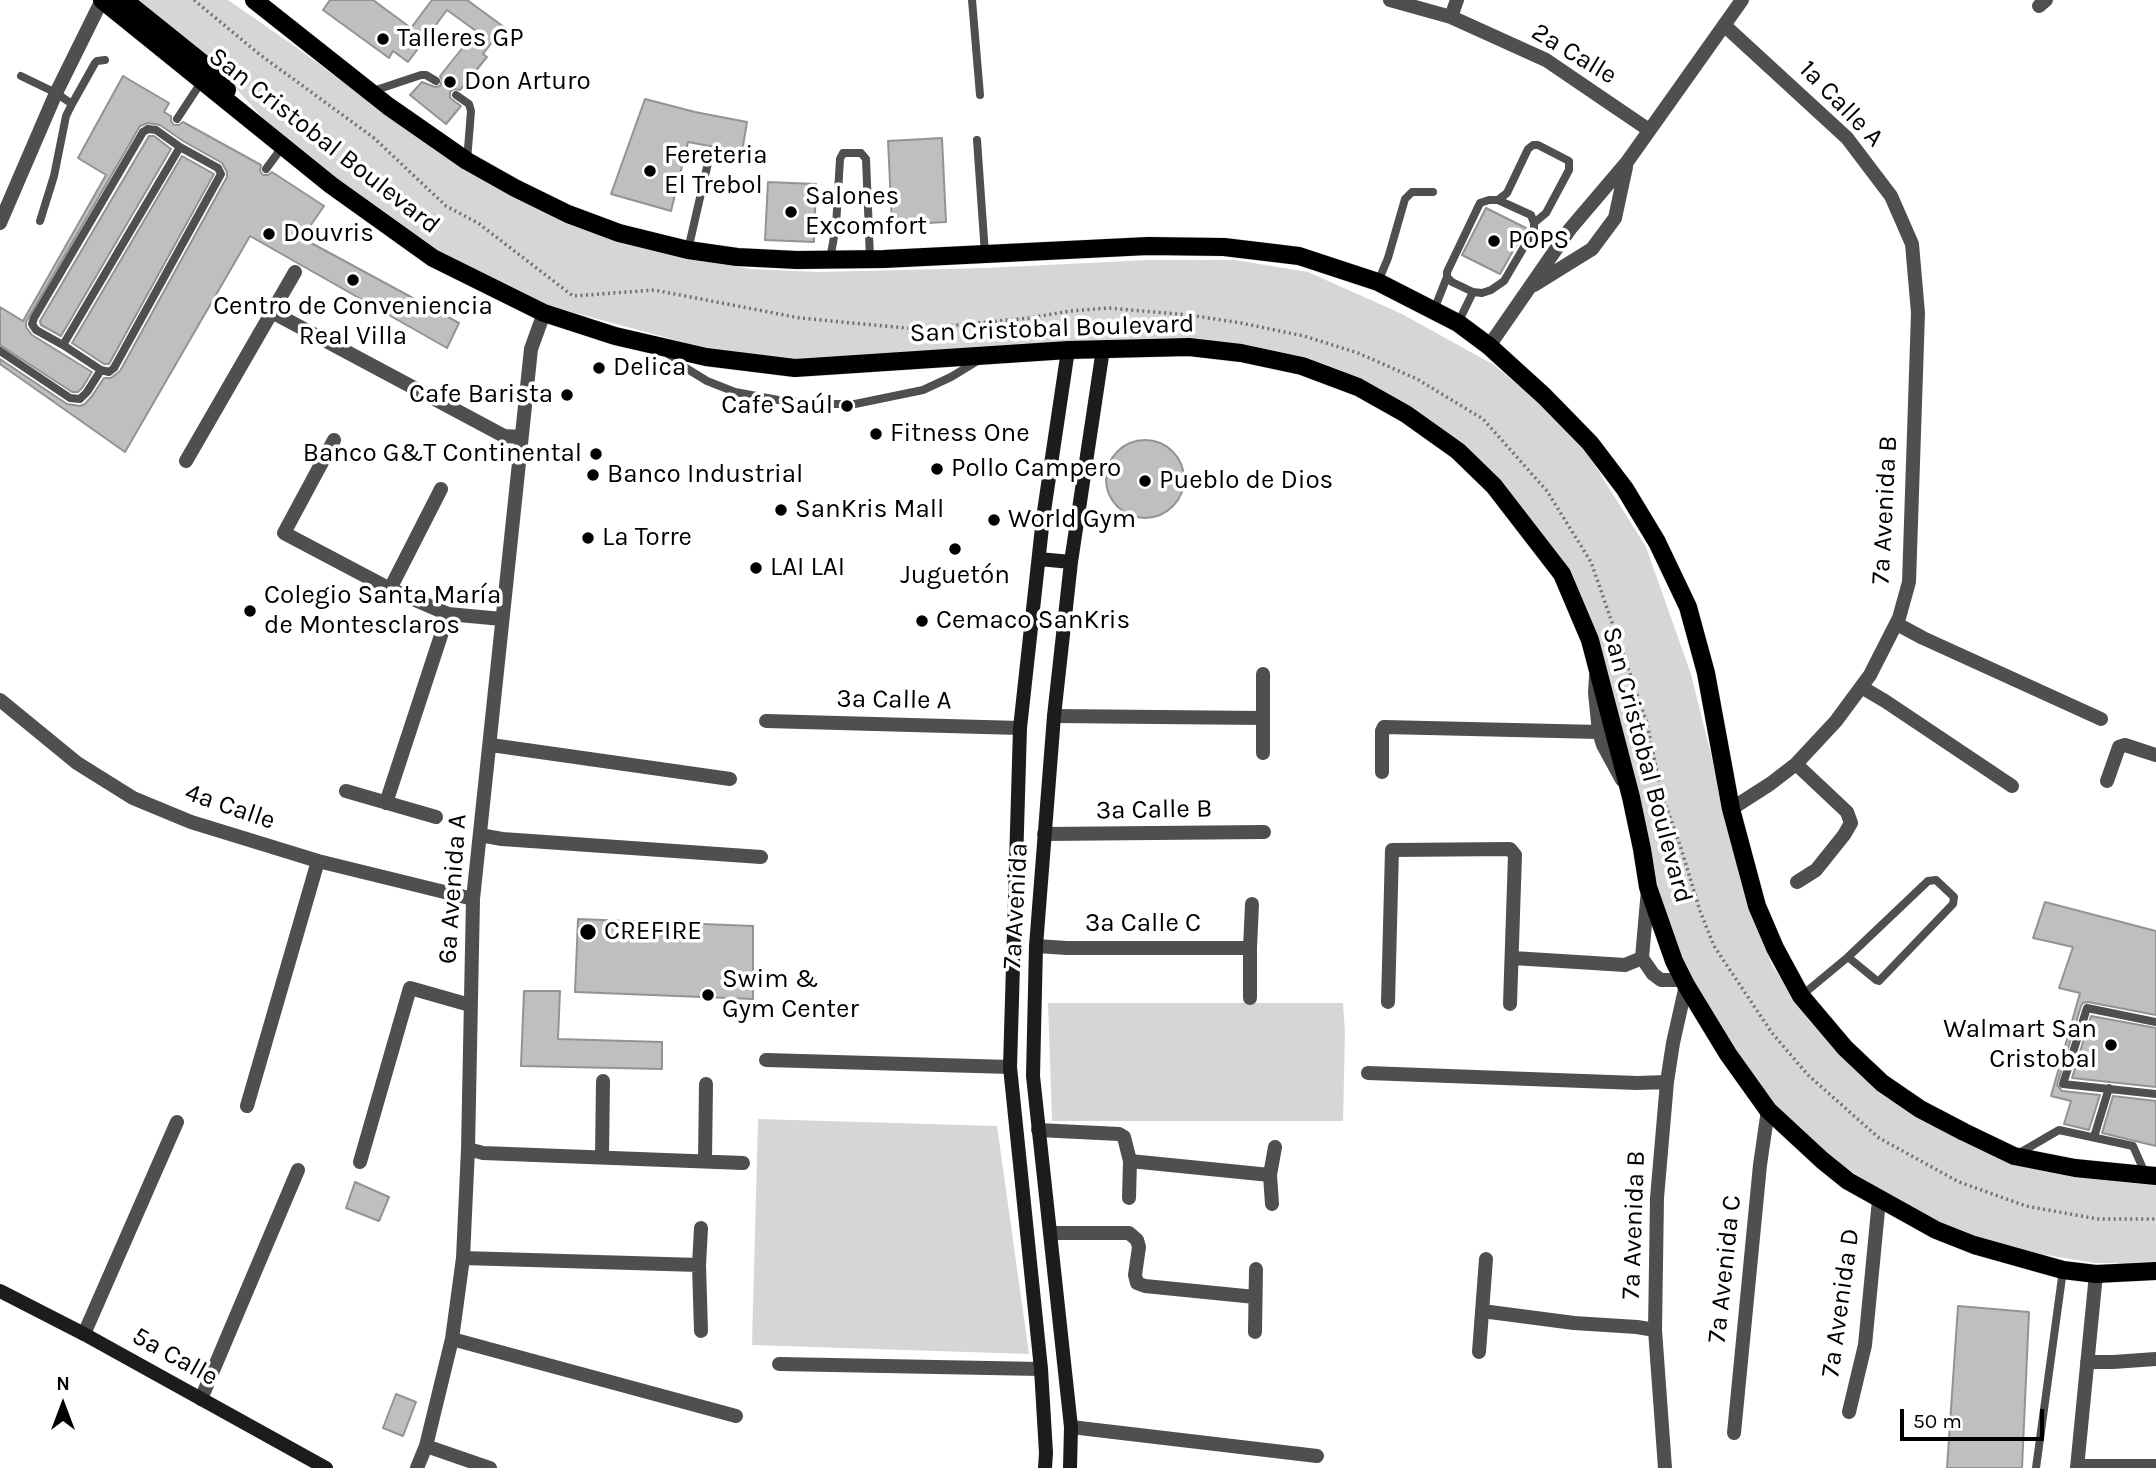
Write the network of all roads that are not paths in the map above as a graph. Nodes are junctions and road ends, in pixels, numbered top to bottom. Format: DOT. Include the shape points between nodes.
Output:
graph roads {
  1 [pos="102,0"];
  2 [pos="124,0"];
  3 [pos="244,0"];
  4 [pos="254,0"];
  5 [pos="972,0"];
  6 [pos="1390,0"];
  7 [pos="1457,0"];
  8 [pos="1742,0"];
  9 [pos="1451,17"];
  10 [pos="1724,24"];
  11 [pos="285,25"];
  12 [pos="105,60"];
  13 [pos="21,76"];
  14 [pos="436,80"];
  15 [pos="202,81"];
  16 [pos="370,92"];
  17 [pos="56,93"];
  18 [pos="456,94"];
  19 [pos="980,95"];
  20 [pos="72,104"];
  21 [pos="177,119"];
  22 [pos="1649,130"];
  23 [pos="264,131"];
  24 [pos="977,140"];
  25 [pos="283,146"];
  26 [pos="180,147"];
  27 [pos="710,154"];
  28 [pos="467,161"];
  29 [pos="1627,162"];
  30 [pos="267,169"];
  31 [pos="1433,192"];
  32 [pos="1498,200"];
  33 [pos="40,221"];
  34 [pos="0,223"];
  35 [pos="1534,223"];
  36 [pos="836,226"];
  37 [pos="868,226"];
  38 [pos="688,250"];
  39 [pos="985,254"];
  40 [pos="870,258"];
  41 [pos="830,259"];
  42 [pos="295,272"];
  43 [pos="1447,277"];
  44 [pos="1378,282"];
  45 [pos="1530,288"];
  46 [pos="1473,292"];
  47 [pos="1433,311"];
  48 [pos="272,312"];
  49 [pos="544,313"];
  50 [pos="1918,313"];
  51 [pos="1458,323"];
  52 [pos="63,345"];
  53 [pos="659,346"];
  54 [pos="1489,346"];
  55 [pos="1103,349"];
  56 [pos="1068,350"];
  57 [pos="0,351"];
  58 [pos="984,356"];
  59 [pos="101,370"];
  60 [pos="521,437"];
  61 [pos="334,440"];
  62 [pos="186,461"];
  63 [pos="441,489"];
  64 [pos="1011,516"];
  65 [pos="1043,518"];
  66 [pos="1038,559"];
  67 [pos="1071,562"];
  68 [pos="390,589"];
  69 [pos="448,614"];
  70 [pos="502,619"];
  71 [pos="1897,624"];
  72 [pos="1596,665"];
  73 [pos="1263,674"];
  74 [pos="1863,688"];
  75 [pos="0,700"];
  76 [pos="1054,716"];
  77 [pos="1263,718"];
  78 [pos="2101,719"];
  79 [pos="766,721"];
  80 [pos="1020,728"];
  81 [pos="1599,732"];
  82 [pos="491,745"];
  83 [pos="1263,753"];
  84 [pos="2156,755"];
  85 [pos="1796,764"];
  86 [pos="1382,772"];
  87 [pos="730,779"];
  88 [pos="2106,781"];
  89 [pos="2012,786"];
  90 [pos="346,791"];
  91 [pos="1631,797"];
  92 [pos="386,803"];
  93 [pos="1731,809"];
  94 [pos="436,817"];
  95 [pos="1264,832"];
  96 [pos="1044,834"];
  97 [pos="480,835"];
  98 [pos="761,856"];
  99 [pos="318,861"];
  100 [pos="1797,882"];
  101 [pos="1648,887"];
  102 [pos="473,898"];
  103 [pos="1252,904"];
  104 [pos="1036,946"];
  105 [pos="1250,948"];
  106 [pos="1848,957"];
  107 [pos="1513,958"];
  108 [pos="1642,958"];
  109 [pos="1684,983"];
  110 [pos="1801,996"];
  111 [pos="1250,998"];
  112 [pos="1388,1002"];
  113 [pos="470,1004"];
  114 [pos="1510,1004"];
  115 [pos="2156,1022"];
  116 [pos="766,1060"];
  117 [pos="1010,1067"];
  118 [pos="1368,1073"];
  119 [pos="603,1081"];
  120 [pos="1667,1082"];
  121 [pos="706,1084"];
  122 [pos="2109,1088"];
  123 [pos="2156,1094"];
  124 [pos="247,1106"];
  125 [pos="1768,1110"];
  126 [pos="177,1122"];
  127 [pos="1038,1130"];
  128 [pos="2094,1137"];
  129 [pos="1275,1147"];
  130 [pos="468,1149"];
  131 [pos="2014,1156"];
  132 [pos="603,1157"];
  133 [pos="705,1161"];
  134 [pos="1130,1161"];
  135 [pos="360,1162"];
  136 [pos="743,1163"];
  137 [pos="298,1170"];
  138 [pos="1270,1175"];
  139 [pos="2151,1176"];
  140 [pos="1129,1198"];
  141 [pos="1879,1200"];
  142 [pos="1272,1204"];
  143 [pos="701,1228"];
  144 [pos="1052,1233"];
  145 [pos="463,1258"];
  146 [pos="1486,1259"];
  147 [pos="699,1265"];
  148 [pos="1256,1269"];
  149 [pos="2063,1270"];
  150 [pos="2156,1272"];
  151 [pos="2096,1274"];
  152 [pos="0,1291"];
  153 [pos="1255,1297"];
  154 [pos="1482,1311"];
  155 [pos="1655,1330"];
  156 [pos="701,1331"];
  157 [pos="1255,1332"];
  158 [pos="84,1334"];
  159 [pos="452,1339"];
  160 [pos="1479,1352"];
  161 [pos="2156,1359"];
  162 [pos="2087,1362"];
  163 [pos="779,1364"];
  164 [pos="1041,1369"];
  165 [pos="201,1399"];
  166 [pos="1849,1412"];
  167 [pos="736,1416"];
  168 [pos="1071,1427"];
  169 [pos="1734,1433"];
  170 [pos="426,1446"];
  171 [pos="1317,1457"];
  172 [pos="2156,1466"];
  173 [pos="2077,1467"];
  174 [pos="326,1468"];
  175 [pos="417,1468"];
  176 [pos="490,1468"];
  177 [pos="1045,1468"];
  178 [pos="1070,1468"];
  179 [pos="1665,1468"];
  180 [pos="2036,1468"];
  1 -- 15 [label="main road, San Cristobal Boulevard"];
  1 -- 17 [label="street"];
  2 -- 23 [label="main road" via="205,65"];
  3 -- 11 [label="main road"];
  4 -- 11 [label="main road"];
  5 -- 19 [label="lane"];
  6 -- 9 [label="street, 2a Calle"];
  7 -- 9 [label="street"];
  8 -- 10 [label="street"];
  9 -- 22 [label="street, 2a Calle" via="1546,60"];
  10 -- 22 [label="street"];
  10 -- 50 [label="street, 1a Calle A" via="1847,138 1891,196 1912,244"];
  11 -- 16 [label="main road"];
  12 -- 20 [label="lane" via="95,63"];
  13 -- 17 [label="lane"];
  14 -- 16 [label="lane" via="421,75"];
  15 -- 21 [label="lane"];
  15 -- 23 [label="main road, San Cristobal Boulevard"];
  16 -- 28 [label="main road"];
  17 -- 20 [label="lane"];
  17 -- 34 [label="street"];
  18 -- 28 [label="lane" via="470,104"];
  20 -- 33 [label="lane"];
  22 -- 29 [label="street"];
  23 -- 25 [label="main road, San Cristobal Boulevard"];
  24 -- 39 [label="lane"];
  25 -- 30 [label="lane"];
  25 -- 49 [label="main road, San Cristobal Boulevard" via="433,258"];
  26 -- 52 [label="lane"];
  26 -- 52 [label="lane" via="156,130 142,132 34,318 36,330"];
  26 -- 59 [label="lane" via="218,168 219,181 114,368"];
  27 -- 38 [label="lane"];
  28 -- 38 [label="main road" via="568,214 619,233"];
  29 -- 45 [label="street" via="1570,229"];
  29 -- 45 [label="street" via="1615,218 1592,249"];
  31 -- 44 [label="lane" via="1412,192 1405,199"];
  32 -- 35 [label="lane" via="1531,215"];
  32 -- 35 [label="lane" via="1507,193 1533,145 1569,161 1569,170 1546,213"];
  32 -- 43 [label="lane" via="1480,203"];
  35 -- 46 [label="lane" via="1504,281 1491,290"];
  36 -- 37 [label="lane"];
  36 -- 37 [label="lane" via="839,159 843,153 861,153 866,159"];
  36 -- 41 [label="lane"];
  37 -- 40 [label="lane"];
  38 -- 41 [label="main road" via="737,257"];
  39 -- 40 [label="main road"];
  39 -- 44 [label="main road" via="1224,247 1299,256"];
  40 -- 41 [label="main road"];
  42 -- 48 [label="street"];
  43 -- 46 [label="lane"];
  43 -- 47 [label="lane"];
  44 -- 47 [label="main road"];
  45 -- 54 [label="street"];
  46 -- 51 [label="lane"];
  47 -- 51 [label="main road"];
  48 -- 60 [label="street" via="504,436"];
  48 -- 62 [label="street"];
  49 -- 53 [label="main road, San Cristobal Boulevard"];
  49 -- 60 [label="street, 6a Avenida A" via="531,349"];
  50 -- 71 [label="street, 7a Avenida B" via="1909,582"];
  51 -- 54 [label="main road"];
  52 -- 59 [label="lane"];
  53 -- 58 [label="main road, San Cristobal Boulevard" via="795,368"];
  53 -- 58 [label="lane" via="681,365 735,393 820,404 855,404 923,390"];
  54 -- 93 [label="main road" via="1590,443 1657,542 1688,607 1706,674"];
  55 -- 56 [label="main road, San Cristobal Boulevard"];
  55 -- 67 [label="street, 7a Avenida"];
  55 -- 72 [label="main road, San Cristobal Boulevard" via="1189,347 1278,360 1358,387 1406,414 1458,451 1493,486 1562,574"];
  56 -- 58 [label="main road, San Cristobal Boulevard"];
  56 -- 65 [label="street, 7a Avenida"];
  57 -- 59 [label="lane" via="70,398 80,400"];
  60 -- 70 [label="street, 6a Avenida A"];
  61 -- 68 [label="street" via="284,533"];
  63 -- 68 [label="street"];
  64 -- 65 [label="lane"];
  65 -- 66 [label="street, 7a Avenida"];
  66 -- 67 [label="street"];
  66 -- 80 [label="street, 7a Avenida"];
  67 -- 76 [label="street, 7a Avenida"];
  68 -- 69 [label="street"];
  69 -- 70 [label="street"];
  69 -- 92 [label="street"];
  70 -- 82 [label="street, 6a Avenida A"];
  71 -- 74 [label="street, 7a Avenida B"];
  71 -- 78 [label="street"];
  72 -- 81 [label="street"];
  72 -- 91 [label="main road, San Cristobal Boulevard"];
  73 -- 77 [label="street"];
  74 -- 85 [label="street, 7a Avenida B"];
  74 -- 89 [label="street"];
  75 -- 99 [label="street, 4a Calle" via="77,763 133,798 191,822"];
  76 -- 77 [label="street"];
  76 -- 96 [label="street, 7a Avenida"];
  77 -- 83 [label="street"];
  79 -- 80 [label="street, 3a Calle A"];
  80 -- 117 [label="street, 7a Avenida"];
  81 -- 86 [label="street" via="1384,727"];
  81 -- 91 [label="street"];
  82 -- 87 [label="street"];
  82 -- 97 [label="street, 6a Avenida A"];
  84 -- 88 [label="street" via="2119,747"];
  85 -- 93 [label="street, 7a Avenida B"];
  85 -- 100 [label="street" via="1847,812 1851,823 1815,870"];
  90 -- 92 [label="street"];
  91 -- 101 [label="main road, San Cristobal Boulevard"];
  92 -- 94 [label="street"];
  93 -- 110 [label="main road" via="1757,906"];
  95 -- 96 [label="street, 3a Calle B"];
  96 -- 104 [label="street, 7a Avenida"];
  97 -- 98 [label="street"];
  97 -- 102 [label="street, 6a Avenida A"];
  99 -- 102 [label="street, 4a Calle"];
  99 -- 124 [label="street"];
  101 -- 108 [label="street"];
  101 -- 109 [label="main road, San Cristobal Boulevard"];
  102 -- 113 [label="street, 6a Avenida A"];
  103 -- 105 [label="street"];
  104 -- 105 [label="street, 3a Calle C"];
  104 -- 127 [label="street, 7a Avenida" via="1033,1076"];
  105 -- 111 [label="street"];
  106 -- 106 [label="lane" via="1928,881 1936,880 1954,897 1879,981"];
  106 -- 110 [label="lane"];
  107 -- 108 [label="street" via="1625,965"];
  107 -- 112 [label="street" via="1514,851 1395,849"];
  107 -- 114 [label="street"];
  108 -- 109 [label="street" via="1661,980"];
  109 -- 120 [label="street, 7a Avenida B"];
  109 -- 125 [label="main road, San Cristobal Boulevard"];
  110 -- 131 [label="main road" via="1882,1083 1920,1109"];
  113 -- 130 [label="street, 6a Avenida A"];
  113 -- 135 [label="street" via="410,988"];
  115 -- 122 [label="lane" via="2087,1008 2063,1084"];
  116 -- 117 [label="street"];
  117 -- 164 [label="street, 7a Avenida"];
  118 -- 120 [label="street"];
  119 -- 132 [label="street"];
  120 -- 155 [label="street, 7a Avenida B" via="1657,1198"];
  121 -- 133 [label="street"];
  122 -- 123 [label="lane"];
  122 -- 128 [label="lane"];
  125 -- 141 [label="main road, San Cristobal Boulevard" via="1840,1174"];
  125 -- 169 [label="street, 7a Avenida C"];
  126 -- 158 [label="street"];
  127 -- 134 [label="street" via="1119,1134 1126,1140"];
  127 -- 144 [label="street, 7a Avenida"];
  128 -- 131 [label="lane" via="2059,1130"];
  128 -- 139 [label="lane" via="2133,1146"];
  129 -- 138 [label="street"];
  130 -- 132 [label="street"];
  130 -- 145 [label="street, 6a Avenida A"];
  131 -- 139 [label="main road"];
  132 -- 133 [label="street"];
  133 -- 136 [label="street"];
  134 -- 138 [label="street"];
  134 -- 140 [label="street"];
  137 -- 165 [label="street"];
  138 -- 142 [label="street"];
  141 -- 149 [label="main road, San Cristobal Boulevard" via="1974,1245"];
  141 -- 166 [label="street, 7a Avenida D" via="1865,1345"];
  143 -- 147 [label="street"];
  144 -- 153 [label="street" via="1129,1233 1139,1247 1137,1283"];
  144 -- 168 [label="street, 7a Avenida"];
  145 -- 147 [label="street"];
  145 -- 159 [label="street, 6a Avenida A"];
  146 -- 154 [label="street"];
  147 -- 156 [label="street"];
  148 -- 153 [label="street"];
  149 -- 151 [label="main road, San Cristobal Boulevard"];
  149 -- 180 [label="lane"];
  150 -- 151 [label="main road, San Cristobal Boulevard"];
  151 -- 162 [label="street"];
  152 -- 158 [label="street, 5a Calle"];
  153 -- 157 [label="street"];
  154 -- 155 [label="street"];
  154 -- 160 [label="street"];
  155 -- 179 [label="street, 7a Avenida B"];
  158 -- 165 [label="street, 5a Calle"];
  159 -- 167 [label="street"];
  159 -- 170 [label="street, 6a Avenida A"];
  161 -- 162 [label="street"];
  162 -- 173 [label="street"];
  163 -- 164 [label="street"];
  164 -- 177 [label="street, 7a Avenida"];
  165 -- 174 [label="street, 5a Calle"];
  168 -- 171 [label="street"];
  168 -- 178 [label="street, 7a Avenida"];
  170 -- 175 [label="street, 6a Avenida A"];
  170 -- 176 [label="street"];
  172 -- 173 [label="street"];
}
